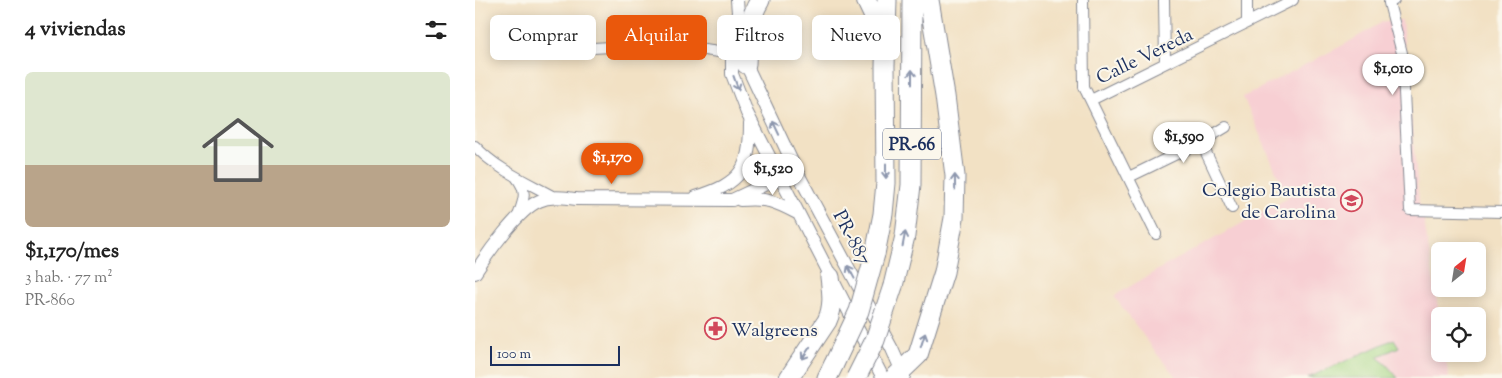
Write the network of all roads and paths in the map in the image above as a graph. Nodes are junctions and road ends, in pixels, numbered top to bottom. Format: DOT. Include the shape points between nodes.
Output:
graph roads {
  1 [pos="736,0"];
  2 [pos="760,0"];
  3 [pos="866,0"];
  4 [pos="887,0"];
  5 [pos="912,0"];
  6 [pos="929,0"];
  7 [pos="1083,0"];
  8 [pos="1164,0"];
  9 [pos="1247,0"];
  10 [pos="1293,0"];
  11 [pos="1394,0"];
  12 [pos="738,15"];
  13 [pos="752,15"];
  14 [pos="1247,23"];
  15 [pos="596,48"];
  16 [pos="717,55"];
  17 [pos="739,60"];
  18 [pos="740,60"];
  19 [pos="1165,63"];
  20 [pos="885,66"];
  21 [pos="1091,100"];
  22 [pos="750,121"];
  23 [pos="1226,127"];
  24 [pos="1201,142"];
  25 [pos="475,146"];
  26 [pos="796,170"];
  27 [pos="516,176"];
  28 [pos="779,178"];
  29 [pos="1129,178"];
  30 [pos="554,197"];
  31 [pos="686,200"];
  32 [pos="732,200"];
  33 [pos="1232,208"];
  34 [pos="1502,212"];
  35 [pos="797,213"];
  36 [pos="518,218"];
  37 [pos="1156,234"];
  38 [pos="477,266"];
  39 [pos="830,277"];
  40 [pos="831,371"];
  41 [pos="900,376"];
  42 [pos="789,378"];
  43 [pos="856,378"];
  44 [pos="883,378"];
  1 -- 12 [label="street, PR-887"];
  2 -- 13 [label="highway"];
  3 -- 20 [label="highway" via="877,27"];
  4 -- 20 [label="highway, PR-66"];
  43 -- 5 [label="highway, PR-66, one-way, bridge" via="875,340 905,236 911,185"];
  41 -- 6 [label="highway, one-way" via="918,355 944,272 954,218 955,176"];
  7 -- 21 [label="street" via="1084,88"];
  8 -- 19 [label="street"];
  9 -- 14 [label="street"];
  10 -- 14 [label="street, Calle Vereda"];
  11 -- 34 [label="street" via="1389,3 1402,53 1410,210"];
  14 -- 19 [label="street, Calle Vereda"];
  15 -- 16 [label="street" via="664,44"];
  17 -- 22 [label="street, PR-887, one-way" via="732,74"];
  26 -- 18 [label="street, PR-887, one-way"];
  19 -- 21 [label="street, Calle Vereda"];
  20 -- 40 [label="highway, PR-66, one-way, bridge" via="886,183 883,214 859,311"];
  21 -- 29 [label="street"];
  22 -- 28 [label="street, PR-887"];
  22 -- 31 [label="street" via="748,157 744,168 711,192"];
  23 -- 24 [label="street"];
  24 -- 29 [label="street"];
  24 -- 33 [label="street"];
  25 -- 27 [label="street" via="486,158"];
  26 -- 28 [label="street"];
  41 -- 26 [label="street, PR-887, one-way" via="892,350"];
  27 -- 30 [label="street"];
  27 -- 36 [label="street" via="525,194"];
  28 -- 32 [label="street"];
  28 -- 35 [label="street, PR-887"];
  29 -- 37 [label="street"];
  30 -- 31 [label="street"];
  30 -- 36 [label="street" via="539,200"];
  31 -- 32 [label="street"];
  32 -- 35 [label="street" via="762,198"];
  35 -- 39 [label="street, PR-887"];
  36 -- 38 [label="street"];
  39 -- 42 [label="highway, one-way" via="831,312"];
  39 -- 44 [label="street, PR-887"];
}
